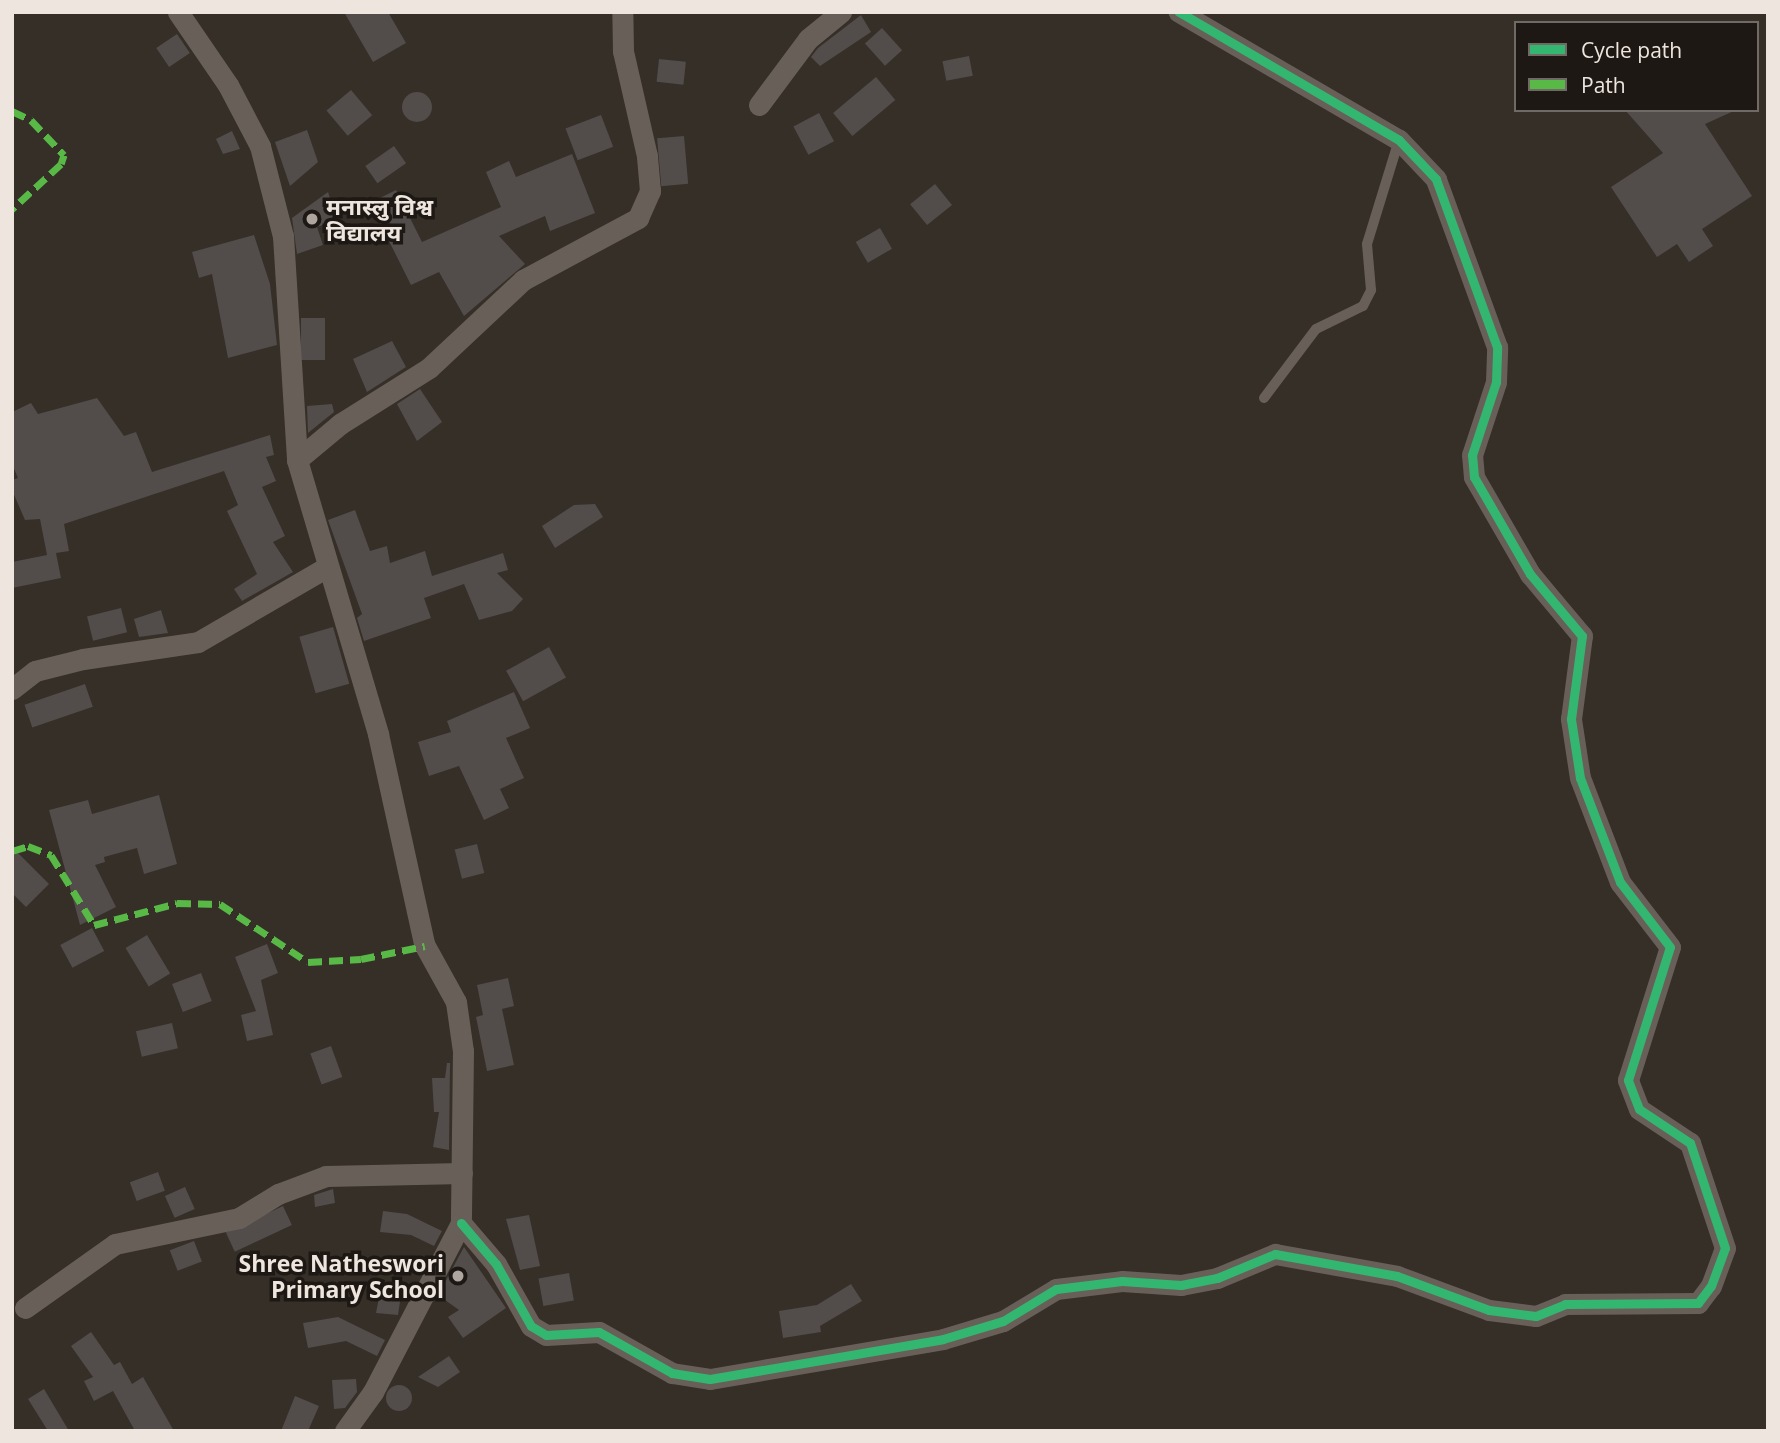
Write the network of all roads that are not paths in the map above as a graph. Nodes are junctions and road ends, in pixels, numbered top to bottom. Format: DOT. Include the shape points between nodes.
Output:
graph roads {
  1 [pos="178,12"];
  2 [pos="622,12"];
  3 [pos="841,12"];
  4 [pos="1179,12"];
  5 [pos="759,104"];
  6 [pos="1399,141"];
  7 [pos="1264,398"];
  8 [pos="297,460"];
  9 [pos="325,568"];
  10 [pos="12,689"];
  11 [pos="462,1173"];
  12 [pos="461,1223"];
  13 [pos="25,1308"];
  14 [pos="345,1431"];
  1 -- 8 [label="street" via="228,85 260,146 283,236"];
  2 -- 8 [label="street" via="624,51 650,191 638,218 523,280 429,368 340,424"];
  3 -- 5 [label="street" via="808,38"];
  4 -- 6 [label="street"];
  6 -- 7 [label="lane" via="1367,244 1371,290 1363,306 1316,329"];
  6 -- 12 [label="street" via="1436,180 1497,347 1496,382 1472,455 1474,477 1530,574 1582,636 1571,719 1580,778 1620,882 1670,947 1628,1080 1639,1109 1690,1143 1725,1248 1711,1286 1698,1303 1565,1304 1536,1316 1489,1310 1396,1276 1275,1254 1217,1279 1181,1285 1122,1281 1056,1289 1003,1321 943,1339 710,1379 671,1373 599,1332 546,1335 538,1331 496,1264"];
  8 -- 9 [label="street"];
  9 -- 10 [label="street" via="198,642 35,671"];
  9 -- 11 [label="street" via="378,734 424,944 456,1002 463,1051"];
  11 -- 12 [label="street"];
  11 -- 13 [label="street" via="326,1176 278,1194 239,1218 115,1244"];
  12 -- 14 [label="street" via="373,1392"];
}
